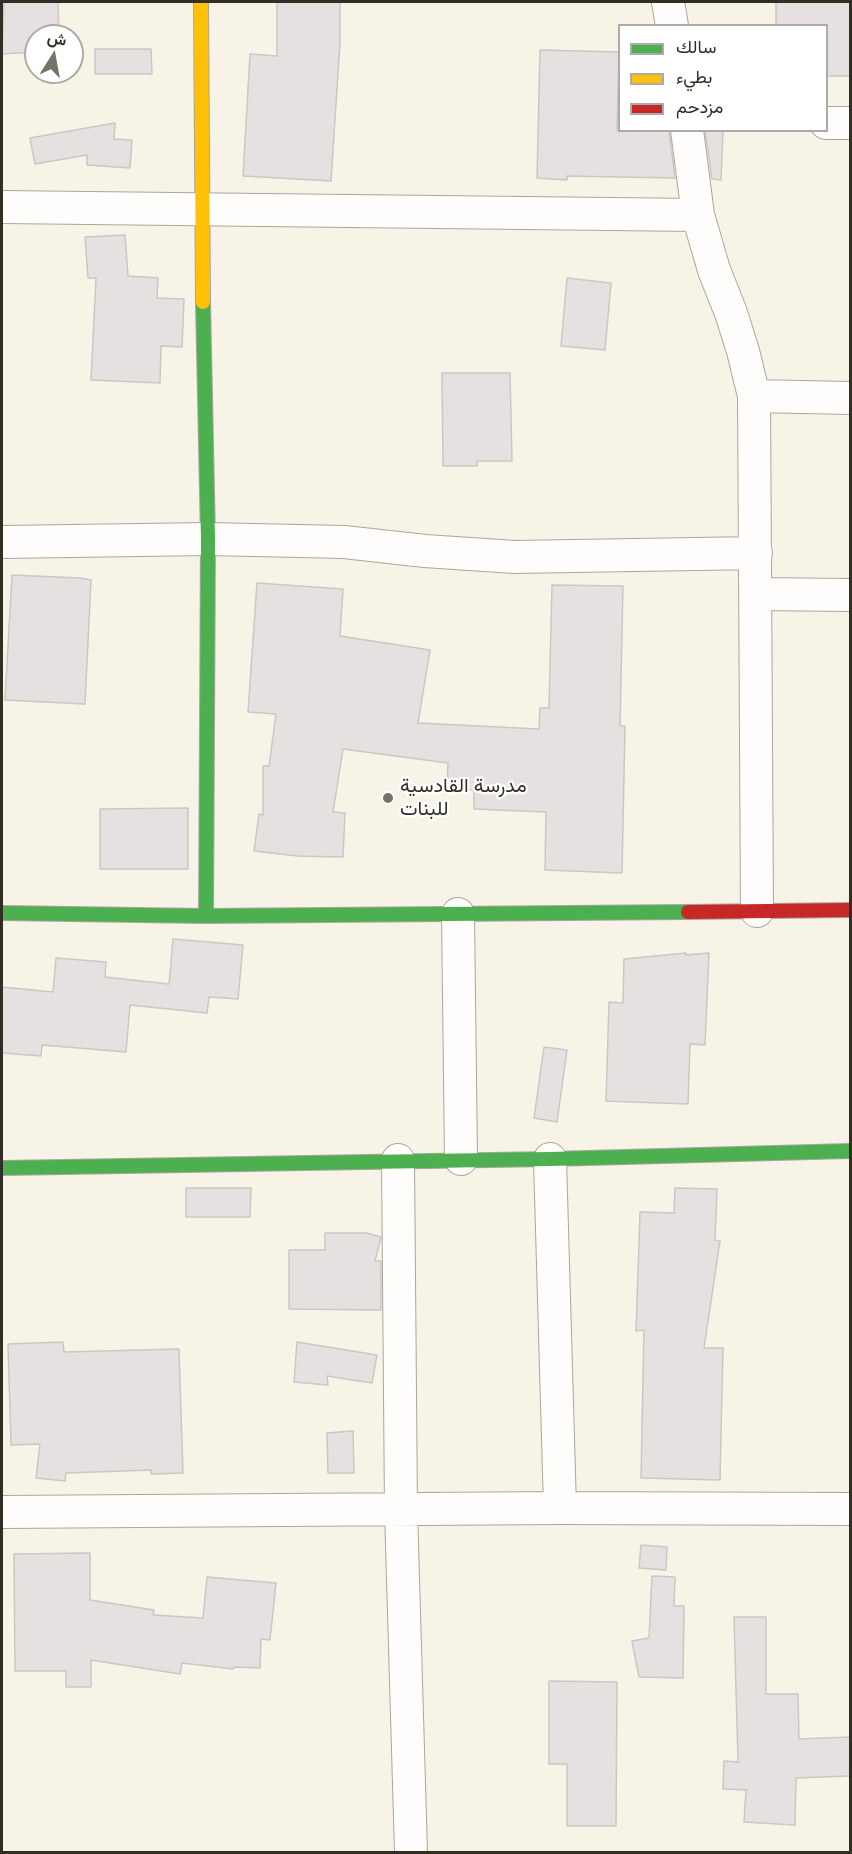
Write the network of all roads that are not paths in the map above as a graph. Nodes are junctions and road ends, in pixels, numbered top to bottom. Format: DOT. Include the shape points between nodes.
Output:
graph roads {
  1 [pos="201,2"];
  2 [pos="668,2"];
  3 [pos="672,24"];
  4 [pos="828,123"];
  5 [pos="850,123"];
  6 [pos="687,132"];
  7 [pos="2,207"];
  8 [pos="202,209"];
  9 [pos="698,215"];
  10 [pos="754,396"];
  11 [pos="850,398"];
  12 [pos="208,539"];
  13 [pos="2,542"];
  14 [pos="756,553"];
  15 [pos="756,594"];
  16 [pos="850,595"];
  17 [pos="850,910"];
  18 [pos="756,911"];
  19 [pos="2,913"];
  20 [pos="458,914"];
  21 [pos="206,916"];
  22 [pos="850,1151"];
  23 [pos="461,1159"];
  24 [pos="550,1159"];
  25 [pos="398,1160"];
  26 [pos="2,1168"];
  27 [pos="560,1508"];
  28 [pos="850,1509"];
  29 [pos="401,1510"];
  30 [pos="2,1512"];
  31 [pos="411,1852"];
  1 -- 8 [label="street"];
  2 -- 3 [label="street"];
  4 -- 5 [label="street"];
  6 -- 9 [label="street"];
  7 -- 8 [label="street"];
  8 -- 9 [label="street"];
  8 -- 12 [label="street"];
  9 -- 10 [label="street"];
  10 -- 11 [label="street"];
  10 -- 14 [label="street"];
  12 -- 13 [label="street"];
  12 -- 14 [label="street" via="345,542 515,557"];
  12 -- 21 [label="street"];
  14 -- 15 [label="street"];
  15 -- 16 [label="street"];
  15 -- 18 [label="street"];
  17 -- 18 [label="street"];
  18 -- 20 [label="street"];
  19 -- 21 [label="street"];
  20 -- 21 [label="street"];
  20 -- 23 [label="street"];
  22 -- 24 [label="street"];
  23 -- 24 [label="street"];
  23 -- 25 [label="street"];
  24 -- 27 [label="street"];
  25 -- 26 [label="street"];
  25 -- 29 [label="street"];
  27 -- 28 [label="street"];
  27 -- 29 [label="street"];
  29 -- 30 [label="street"];
  29 -- 31 [label="street"];
}
